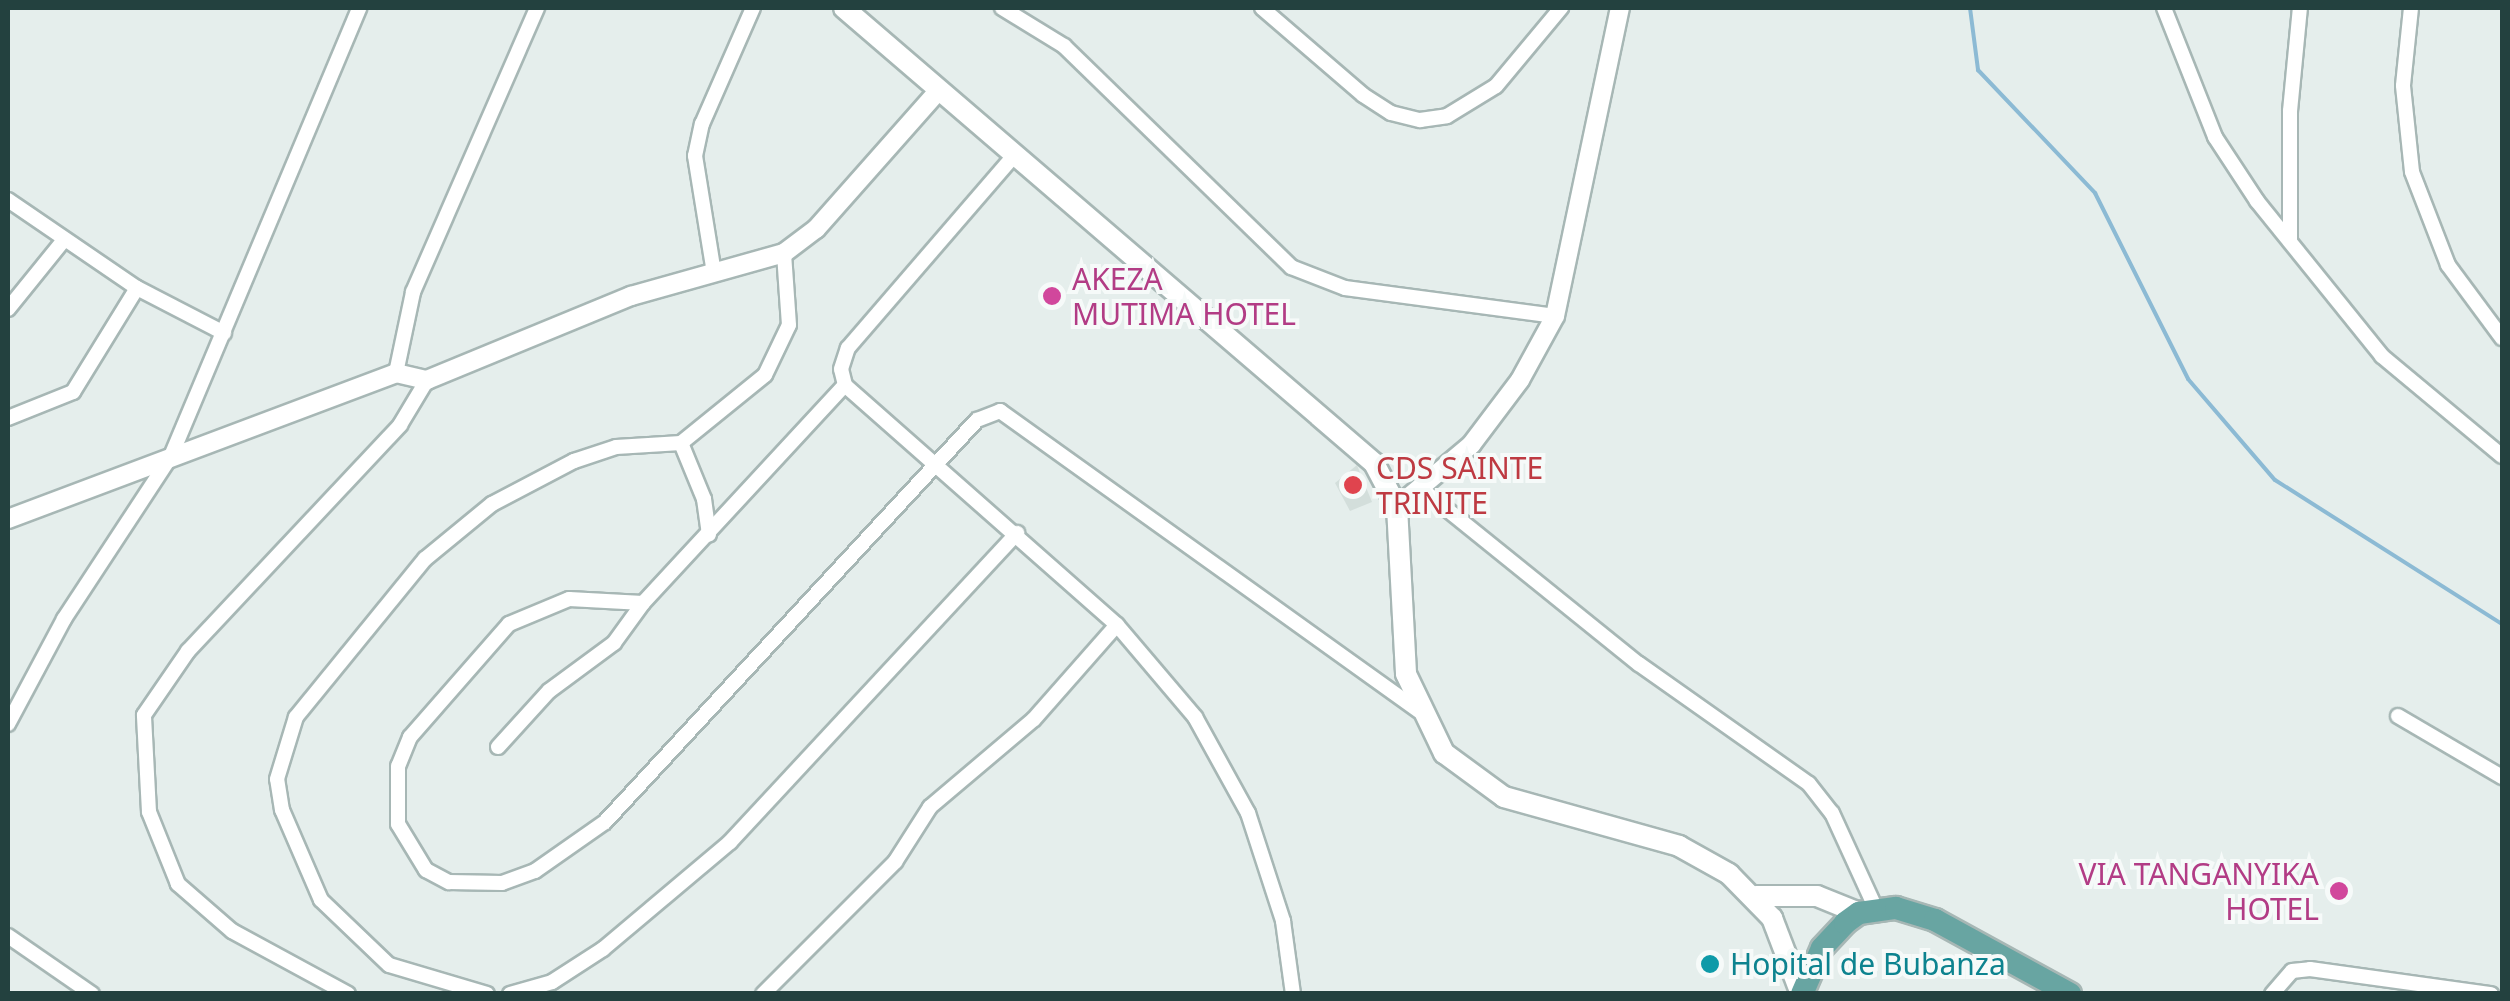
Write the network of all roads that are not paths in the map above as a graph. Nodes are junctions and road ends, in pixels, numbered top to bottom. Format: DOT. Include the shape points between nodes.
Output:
graph roads {
  1 [pos="359,8"];
  2 [pos="536,8"];
  3 [pos="753,8"];
  4 [pos="844,8"];
  5 [pos="1002,8"];
  6 [pos="1262,8"];
  7 [pos="1561,8"];
  8 [pos="1620,8"];
  9 [pos="2164,8"];
  10 [pos="2300,8"];
  11 [pos="2412,8"];
  12 [pos="939,90"];
  13 [pos="1014,156"];
  14 [pos="8,200"];
  15 [pos="63,242"];
  16 [pos="2290,242"];
  17 [pos="784,253"];
  18 [pos="714,273"];
  19 [pos="137,288"];
  20 [pos="8,309"];
  21 [pos="1556,316"];
  22 [pos="224,334"];
  23 [pos="2502,338"];
  24 [pos="396,373"];
  25 [pos="427,380"];
  26 [pos="845,384"];
  27 [pos="8,418"];
  28 [pos="680,443"];
  29 [pos="171,456"];
  30 [pos="2502,456"];
  31 [pos="938,461"];
  32 [pos="1423,490"];
  33 [pos="1397,507"];
  34 [pos="8,519"];
  35 [pos="1017,533"];
  36 [pos="709,535"];
  37 [pos="643,603"];
  38 [pos="1117,625"];
  39 [pos="1419,711"];
  40 [pos="2398,716"];
  41 [pos="8,724"];
  42 [pos="498,747"];
  43 [pos="2502,777"];
  44 [pos="1756,896"];
  45 [pos="1868,911"];
  46 [pos="8,936"];
  47 [pos="92,994"];
  48 [pos="348,994"];
  49 [pos="487,994"];
  50 [pos="510,994"];
  51 [pos="764,994"];
  52 [pos="1292,994"];
  53 [pos="1801,994"];
  54 [pos="2070,994"];
  55 [pos="2272,994"];
  56 [pos="2490,994"];
  1 -- 22 [label="street"];
  2 -- 24 [label="street" via="413,292"];
  3 -- 18 [label="street" via="702,124 695,156"];
  4 -- 12 [label="main road"];
  5 -- 21 [label="street" via="1064,46 1291,267 1345,288"];
  6 -- 7 [label="street" via="1364,95 1391,113 1420,120 1447,116 1496,86"];
  8 -- 21 [label="street"];
  9 -- 16 [label="street" via="2216,136"];
  10 -- 16 [label="street" via="2290,111"];
  11 -- 23 [label="street" via="2402,86 2412,172 2448,265"];
  12 -- 13 [label="main road"];
  12 -- 17 [label="street" via="816,228"];
  13 -- 26 [label="street" via="848,348 841,369"];
  13 -- 33 [label="main road" via="1348,436 1374,464"];
  14 -- 15 [label="street"];
  15 -- 19 [label="street"];
  15 -- 20 [label="street"];
  16 -- 30 [label="street" via="2382,356"];
  17 -- 18 [label="street"];
  17 -- 28 [label="street" via="788,326 782,350 765,375"];
  18 -- 25 [label="street" via="580,314"];
  19 -- 22 [label="street"];
  19 -- 27 [label="street" via="73,392"];
  21 -- 32 [label="street" via="1495,416"];
  22 -- 29 [label="street"];
  24 -- 25 [label="street"];
  24 -- 29 [label="street"];
  25 -- 48 [label="street" via="400,425 188,651 144,715 149,812 178,884 232,931"];
  26 -- 31 [label="street"];
  26 -- 36 [label="street"];
  28 -- 36 [label="street" via="704,498"];
  28 -- 49 [label="street" via="616,447 574,461 456,531 316,686 282,751 282,810 332,914 388,965"];
  29 -- 34 [label="street"];
  29 -- 41 [label="street" via="64,620"];
  31 -- 35 [label="street"];
  31 -- 37 [label="street" via="605,822 535,870 502,884 449,882 426,870 398,824 398,766 410,738 509,624 569,599"];
  31 -- 39 [label="street" via="988,412 1013,417"];
  32 -- 33 [label="street"];
  32 -- 45 [label="street" via="1639,664 1809,784 1832,813"];
  33 -- 39 [label="main road" via="1400,648"];
  35 -- 38 [label="street"];
  35 -- 50 [label="street" via="730,842 604,949 552,982"];
  36 -- 37 [label="street"];
  37 -- 42 [label="street" via="614,643 549,692"];
  38 -- 51 [label="street" via="1034,719 930,807 895,862"];
  38 -- 52 [label="street" via="1195,718 1248,813 1284,922"];
  39 -- 44 [label="main road" via="1444,754 1504,797 1679,846"];
  40 -- 43 [label="street"];
  44 -- 45 [label="main road" via="1816,896"];
  44 -- 53 [label="main road" via="1784,942"];
  45 -- 53 [label="main road" via="1822,948"];
  45 -- 54 [label="main road" via="1934,920"];
  46 -- 47 [label="street"];
  55 -- 56 [label="street" via="2292,971 2310,969"];
}
